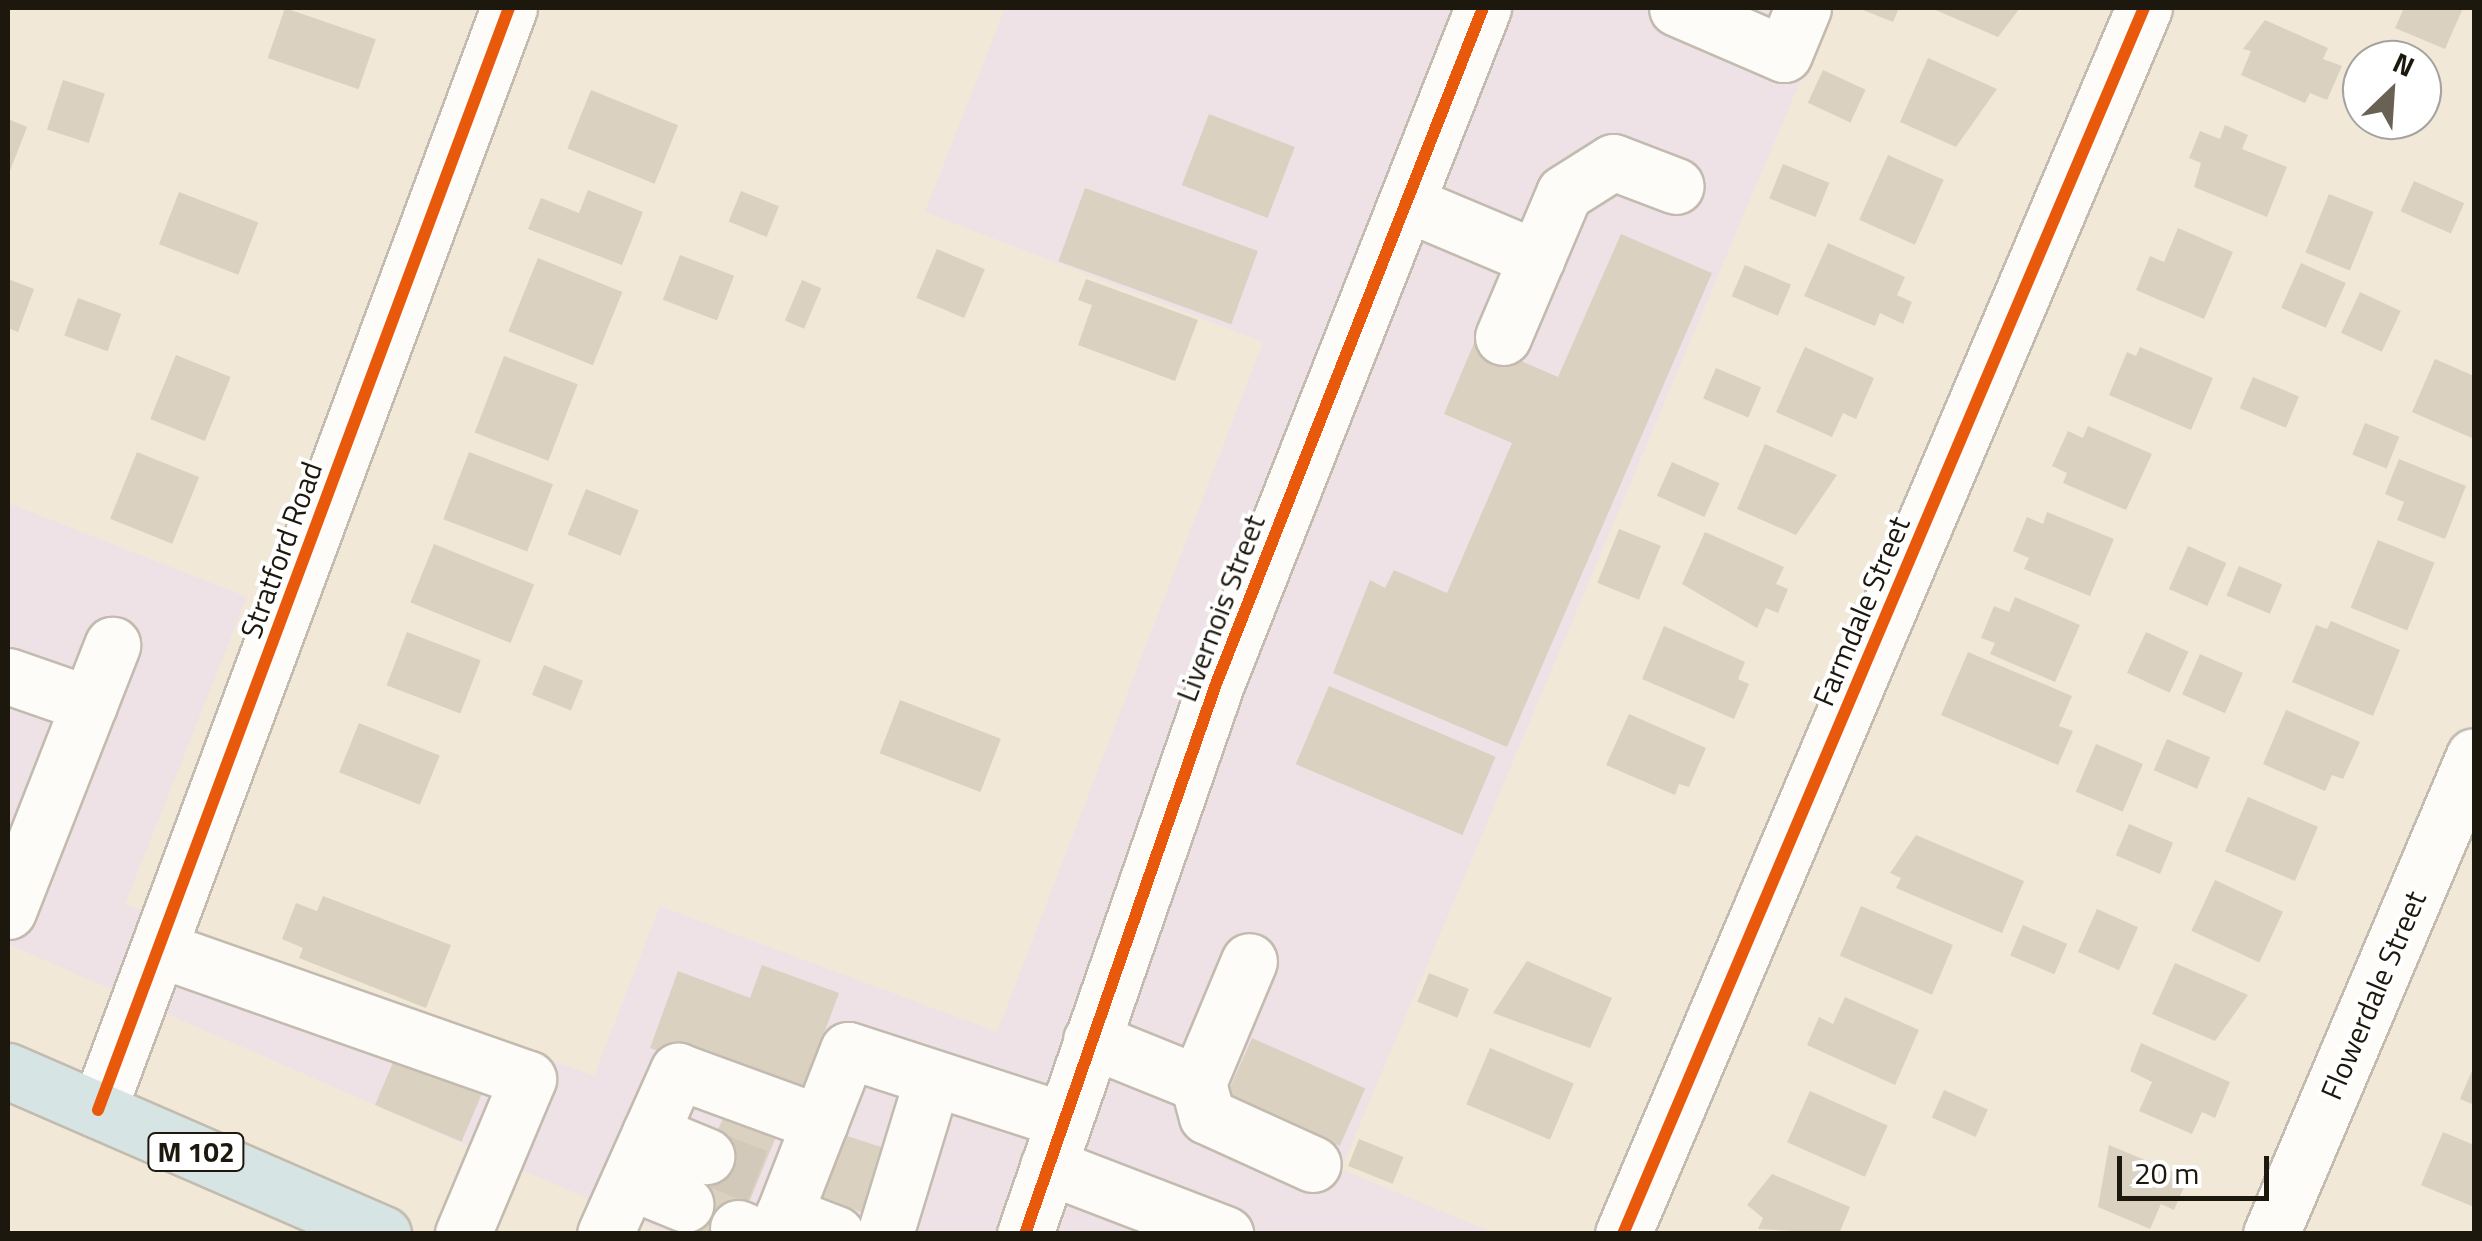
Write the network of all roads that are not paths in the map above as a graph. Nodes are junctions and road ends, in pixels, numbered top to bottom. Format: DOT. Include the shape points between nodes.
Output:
graph roads {
  1 [pos="509,8"];
  2 [pos="1482,8"];
  3 [pos="1676,8"];
  4 [pos="1803,8"];
  5 [pos="2144,8"];
  6 [pos="1676,186"];
  7 [pos="1406,202"];
  8 [pos="1536,258"];
  9 [pos="1503,336"];
  10 [pos="112,644"];
  11 [pos="8,676"];
  12 [pos="89,704"];
  13 [pos="2474,756"];
  14 [pos="8,911"];
  15 [pos="159,949"];
  16 [pos="1249,960"];
  17 [pos="1091,1040"];
  18 [pos="8,1071"];
  19 [pos="932,1080"];
  20 [pos="1198,1082"];
  21 [pos="98,1110"];
  22 [pos="820,1123"];
  23 [pos="1056,1143"];
  24 [pos="639,1157"];
  25 [pos="1312,1164"];
  26 [pos="696,1180"];
  27 [pos="803,1212"];
  28 [pos="384,1234"];
  29 [pos="463,1234"];
  30 [pos="605,1234"];
  31 [pos="885,1234"];
  32 [pos="1026,1234"];
  33 [pos="1225,1234"];
  34 [pos="1623,1234"];
  35 [pos="2271,1234"];
  1 -- 15 [label="street, Stratford Road"];
  2 -- 7 [label="street, Livernois Street"];
  3 -- 4 [label="street" via="1784,54"];
  5 -- 34 [label="street, Farmdale Street"];
  6 -- 8 [label="street" via="1612,162 1564,193"];
  7 -- 8 [label="street"];
  7 -- 17 [label="street, Livernois Street" via="1216,684"];
  8 -- 9 [label="street"];
  10 -- 12 [label="street"];
  11 -- 12 [label="street"];
  12 -- 14 [label="street"];
  13 -- 35 [label="street, Flowerdale Street"];
  15 -- 21 [label="street, Stratford Road"];
  15 -- 29 [label="street" via="528,1079"];
  16 -- 20 [label="street"];
  17 -- 20 [label="street"];
  17 -- 23 [label="street, Livernois Street"];
  18 -- 21 [label="highway, M 102"];
  19 -- 22 [label="street" via="848,1050"];
  19 -- 23 [label="street"];
  19 -- 31 [label="street"];
  20 -- 25 [label="street" via="1207,1116"];
  21 -- 28 [label="highway, M 102"];
  22 -- 24 [label="street" via="678,1071"];
  22 -- 27 [label="street"];
  23 -- 32 [label="street, Livernois Street"];
  23 -- 33 [label="street"];
  24 -- 26 [label="street"];
  24 -- 30 [label="street"];
}
